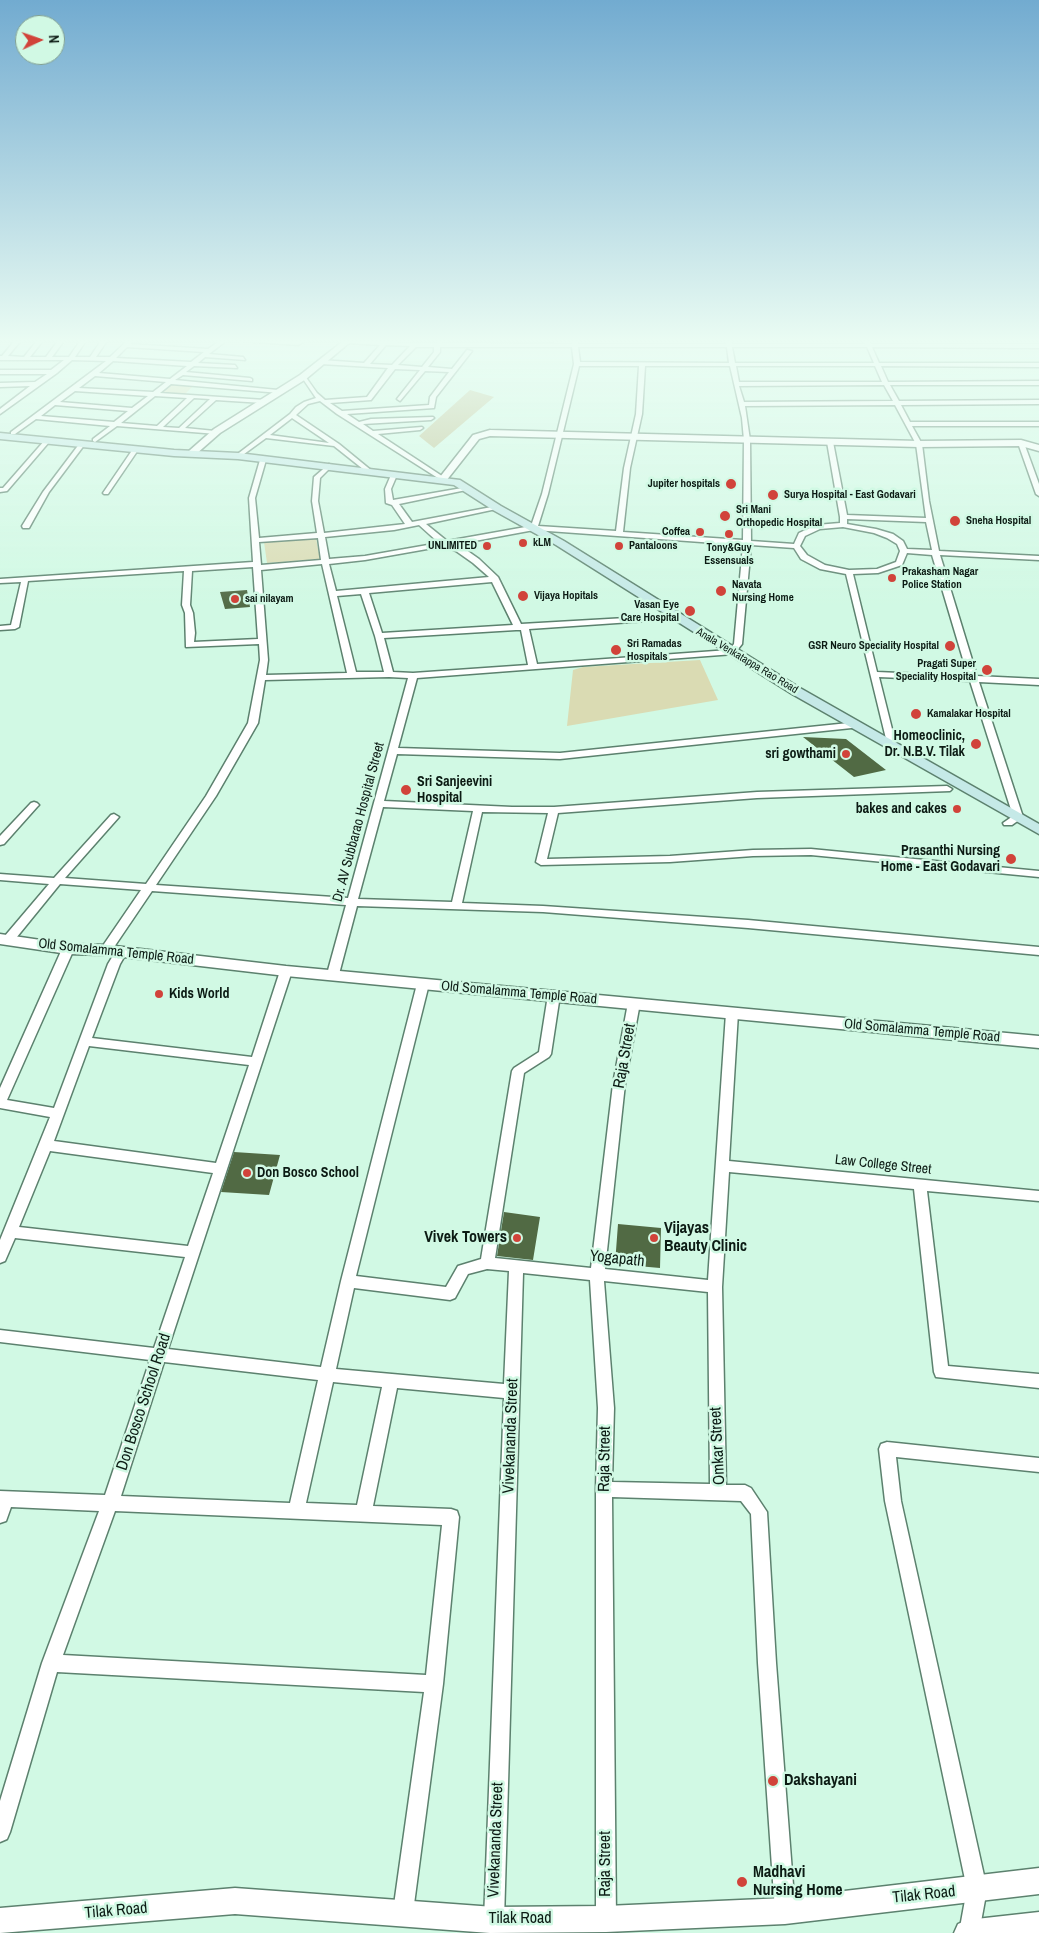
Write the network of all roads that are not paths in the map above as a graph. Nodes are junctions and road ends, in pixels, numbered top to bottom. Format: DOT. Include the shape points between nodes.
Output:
graph roads {
  1 [pos="20,428"];
  2 [pos="112,428"];
  3 [pos="160,428"];
  4 [pos="223,428"];
  5 [pos="274,428"];
  6 [pos="311,428"];
  7 [pos="363,428"];
  8 [pos="418,428"];
  9 [pos="560,428"];
  10 [pos="635,428"];
  11 [pos="746,428"];
  12 [pos="910,428"];
  13 [pos="180,430"];
  14 [pos="0,431"];
  15 [pos="13,433"];
  16 [pos="371,433"];
  17 [pos="215,434"];
  18 [pos="558,435"];
  19 [pos="0,436"];
  20 [pos="264,436"];
  21 [pos="632,438"];
  22 [pos="95,440"];
  23 [pos="747,440"];
  24 [pos="47,441"];
  25 [pos="830,442"];
  26 [pos="1021,443"];
  27 [pos="82,444"];
  28 [pos="919,444"];
  29 [pos="336,446"];
  30 [pos="1039,448"];
  31 [pos="135,450"];
  32 [pos="192,453"];
  33 [pos="238,456"];
  34 [pos="264,460"];
  35 [pos="329,466"];
  36 [pos="370,472"];
  37 [pos="394,475"];
  38 [pos="444,480"];
  39 [pos="468,489"];
  40 [pos="0,490"];
  41 [pos="106,493"];
  42 [pos="1039,494"];
  43 [pos="394,502"];
  44 [pos="497,508"];
  45 [pos="844,517"];
  46 [pos="929,520"];
  47 [pos="420,523"];
  48 [pos="410,525"];
  49 [pos="843,525"];
  50 [pos="26,526"];
  51 [pos="534,528"];
  52 [pos="619,534"];
  53 [pos="320,535"];
  54 [pos="256,540"];
  55 [pos="747,544"];
  56 [pos="447,545"];
  57 [pos="796,546"];
  58 [pos="904,551"];
  59 [pos="936,554"];
  60 [pos="1039,558"];
  61 [pos="326,562"];
  62 [pos="258,566"];
  63 [pos="188,569"];
  64 [pos="849,572"];
  65 [pos="25,579"];
  66 [pos="495,579"];
  67 [pos="0,581"];
  68 [pos="364,591"];
  69 [pos="332,594"];
  70 [pos="661,618"];
  71 [pos="0,628"];
  72 [pos="522,628"];
  73 [pos="379,636"];
  74 [pos="263,642"];
  75 [pos="731,652"];
  76 [pos="716,653"];
  77 [pos="533,667"];
  78 [pos="389,674"];
  79 [pos="874,674"];
  80 [pos="352,675"];
  81 [pos="413,676"];
  82 [pos="261,678"];
  83 [pos="973,678"];
  84 [pos="1039,682"];
  85 [pos="858,726"];
  86 [pos="842,727"];
  87 [pos="891,745"];
  88 [pos="392,751"];
  89 [pos="947,789"];
  90 [pos="34,804"];
  91 [pos="379,804"];
  92 [pos="478,809"];
  93 [pos="554,810"];
  94 [pos="114,817"];
  95 [pos="1013,820"];
  96 [pos="1039,830"];
  97 [pos="0,842"];
  98 [pos="1039,842"];
  99 [pos="1039,874"];
  100 [pos="0,877"];
  101 [pos="56,882"];
  102 [pos="148,888"];
  103 [pos="352,902"];
  104 [pos="456,906"];
  105 [pos="4,940"];
  106 [pos="68,949"];
  107 [pos="113,951"];
  108 [pos="1039,951"];
  109 [pos="286,971"];
  110 [pos="334,974"];
  111 [pos="423,984"];
  112 [pos="554,995"];
  113 [pos="634,1003"];
  114 [pos="732,1013"];
  115 [pos="86,1041"];
  116 [pos="1039,1042"];
  117 [pos="257,1062"];
  118 [pos="0,1103"];
  119 [pos="57,1113"];
  120 [pos="46,1145"];
  121 [pos="724,1166"];
  122 [pos="220,1169"];
  123 [pos="920,1185"];
  124 [pos="1039,1196"];
  125 [pos="12,1232"];
  126 [pos="192,1252"];
  127 [pos="0,1257"];
  128 [pos="487,1263"];
  129 [pos="516,1266"];
  130 [pos="597,1275"];
  131 [pos="348,1281"];
  132 [pos="715,1287"];
  133 [pos="0,1336"];
  134 [pos="159,1355"];
  135 [pos="328,1375"];
  136 [pos="391,1380"];
  137 [pos="1039,1381"];
  138 [pos="512,1392"];
  139 [pos="1039,1465"];
  140 [pos="604,1489"];
  141 [pos="718,1492"];
  142 [pos="3,1499"];
  143 [pos="110,1504"];
  144 [pos="296,1512"];
  145 [pos="364,1512"];
  146 [pos="0,1515"];
  147 [pos="51,1662"];
  148 [pos="434,1684"];
  149 [pos="0,1832"];
  150 [pos="1039,1881"];
  151 [pos="977,1889"];
  152 [pos="786,1911"];
  153 [pos="403,1912"];
  154 [pos="606,1919"];
  155 [pos="494,1920"];
  156 [pos="0,1922"];
  157 [pos="1039,1925"];
  158 [pos="567,1926"];
  159 [pos="968,1933"];
  1 -- 15 [label="street"];
  2 -- 22 [label="street"];
  3 -- 13 [label="street"];
  4 -- 17 [label="street"];
  5 -- 20 [label="street"];
  6 -- 29 [label="street"];
  7 -- 16 [label="street"];
  8 -- 16 [label="street"];
  9 -- 18 [label="street"];
  10 -- 21 [label="street"];
  11 -- 23 [label="street"];
  12 -- 28 [label="street"];
  13 -- 17 [label="street"];
  14 -- 15 [label="main road"];
  15 -- 22 [label="main road"];
  16 -- 38 [label="street"];
  17 -- 32 [label="street"];
  18 -- 21 [label="street"];
  18 -- 38 [label="street" via="490,433 476,438"];
  18 -- 51 [label="street"];
  19 -- 24 [label="main road"];
  20 -- 29 [label="street"];
  20 -- 33 [label="street"];
  21 -- 23 [label="street"];
  21 -- 52 [label="street"];
  22 -- 32 [label="main road"];
  23 -- 25 [label="street"];
  23 -- 55 [label="street"];
  24 -- 27 [label="main road"];
  24 -- 40 [label="street" via="5,490"];
  25 -- 28 [label="street"];
  25 -- 45 [label="street"];
  26 -- 28 [label="street"];
  26 -- 30 [label="street"];
  26 -- 42 [label="street"];
  27 -- 31 [label="main road"];
  27 -- 50 [label="street" via="46,492"];
  28 -- 46 [label="street"];
  29 -- 36 [label="street"];
  31 -- 32 [label="main road"];
  31 -- 41 [label="street"];
  32 -- 33 [label="main road"];
  33 -- 34 [label="main road"];
  34 -- 35 [label="main road"];
  34 -- 54 [label="street" via="252,498"];
  35 -- 36 [label="main road"];
  35 -- 53 [label="street" via="318,476 316,501"];
  36 -- 37 [label="main road"];
  37 -- 38 [label="main road"];
  37 -- 43 [label="street" via="388,489 390,503"];
  38 -- 39 [label="main road" via="457,482"];
  39 -- 43 [label="street"];
  39 -- 44 [label="main road"];
  43 -- 48 [label="street"];
  44 -- 47 [label="street"];
  44 -- 51 [label="main road"];
  45 -- 46 [label="street"];
  45 -- 49 [label="street"];
  46 -- 59 [label="street"];
  47 -- 48 [label="street"];
  47 -- 56 [label="street"];
  48 -- 53 [label="street"];
  49 -- 57 [label="street" via="819,528 802,535"];
  49 -- 58 [label="street" via="876,530 900,543"];
  51 -- 52 [label="street"];
  51 -- 56 [label="street"];
  51 -- 70 [label="main road, Anala Venkatappa Rao Road" via="551,546"];
  51 -- 75 [label="main road, Anala Venkatappa Rao Road"];
  52 -- 55 [label="street"];
  53 -- 54 [label="street"];
  53 -- 61 [label="street"];
  54 -- 62 [label="street"];
  55 -- 57 [label="street"];
  55 -- 75 [label="street" via="738,644"];
  56 -- 61 [label="street"];
  56 -- 66 [label="street" via="476,561"];
  57 -- 64 [label="street" via="804,557 823,567"];
  58 -- 59 [label="street"];
  58 -- 64 [label="street" via="899,563 878,571"];
  59 -- 60 [label="street"];
  59 -- 83 [label="street"];
  61 -- 62 [label="street"];
  61 -- 69 [label="street"];
  62 -- 63 [label="street"];
  62 -- 74 [label="street"];
  63 -- 65 [label="street"];
  63 -- 74 [label="street" via="189,645"];
  64 -- 79 [label="street"];
  65 -- 67 [label="street"];
  65 -- 71 [label="street" via="15,627"];
  66 -- 68 [label="street"];
  66 -- 72 [label="street"];
  68 -- 69 [label="street"];
  68 -- 73 [label="street"];
  69 -- 80 [label="street"];
  70 -- 72 [label="street"];
  70 -- 76 [label="main road, Anala Venkatappa Rao Road"];
  72 -- 73 [label="street"];
  72 -- 77 [label="street"];
  73 -- 78 [label="street"];
  74 -- 82 [label="street"];
  75 -- 76 [label="street"];
  75 -- 85 [label="main road, Anala Venkatappa Rao Road"];
  76 -- 77 [label="street"];
  76 -- 86 [label="main road, Anala Venkatappa Rao Road"];
  77 -- 81 [label="street"];
  78 -- 80 [label="street"];
  78 -- 81 [label="street"];
  79 -- 83 [label="street"];
  79 -- 87 [label="street"];
  80 -- 82 [label="street"];
  81 -- 88 [label="street, Dr. AV Subbarao Hospital Street"];
  82 -- 102 [label="street" via="253,723 211,796"];
  83 -- 84 [label="street"];
  83 -- 95 [label="street"];
  85 -- 86 [label="street"];
  85 -- 87 [label="main road, Anala Venkatappa Rao Road"];
  86 -- 88 [label="street" via="560,756"];
  86 -- 89 [label="main road, Anala Venkatappa Rao Road"];
  87 -- 95 [label="main road, Anala Venkatappa Rao Road"];
  88 -- 91 [label="street, Dr. AV Subbarao Hospital Street"];
  89 -- 93 [label="street" via="757,795"];
  89 -- 95 [label="main road, Anala Venkatappa Rao Road"];
  90 -- 97 [label="street"];
  91 -- 92 [label="street"];
  91 -- 103 [label="street, Dr. AV Subbarao Hospital Street"];
  92 -- 93 [label="street"];
  92 -- 104 [label="street"];
  93 -- 99 [label="street" via="541,862 811,852"];
  94 -- 101 [label="street"];
  95 -- 96 [label="main road, Anala Venkatappa Rao Road"];
  95 -- 98 [label="main road, Anala Venkatappa Rao Road"];
  100 -- 101 [label="street"];
  101 -- 102 [label="street"];
  101 -- 105 [label="street"];
  102 -- 103 [label="street"];
  102 -- 107 [label="street"];
  103 -- 104 [label="street"];
  103 -- 110 [label="street, Dr. AV Subbarao Hospital Street"];
  104 -- 108 [label="street" via="748,924"];
  105 -- 106 [label="street, Old Somalamma Temple Road"];
  106 -- 107 [label="street, Old Somalamma Temple Road"];
  106 -- 118 [label="street"];
  107 -- 109 [label="street, Old Somalamma Temple Road"];
  107 -- 115 [label="street" via="114,964"];
  109 -- 110 [label="street, Old Somalamma Temple Road"];
  109 -- 117 [label="street, Don Bosco School Road"];
  110 -- 111 [label="street, Old Somalamma Temple Road"];
  111 -- 112 [label="street, Old Somalamma Temple Road"];
  111 -- 131 [label="street"];
  112 -- 113 [label="street, Old Somalamma Temple Road"];
  112 -- 128 [label="street" via="545,1054 518,1071"];
  113 -- 114 [label="street, Old Somalamma Temple Road"];
  113 -- 130 [label="street, Raja Street" via="619,1084"];
  114 -- 116 [label="street, Old Somalamma Temple Road"];
  114 -- 121 [label="street, Omkar Street"];
  115 -- 117 [label="street"];
  115 -- 119 [label="street"];
  117 -- 122 [label="street, Don Bosco School Road"];
  118 -- 119 [label="street"];
  119 -- 120 [label="street"];
  120 -- 122 [label="street"];
  120 -- 125 [label="street"];
  121 -- 123 [label="street, Law College Street"];
  121 -- 132 [label="street, Omkar Street"];
  122 -- 126 [label="street, Don Bosco School Road"];
  123 -- 124 [label="street, Law College Street"];
  123 -- 137 [label="street" via="941,1372"];
  125 -- 126 [label="street"];
  125 -- 127 [label="street"];
  126 -- 134 [label="street, Don Bosco School Road"];
  128 -- 129 [label="street"];
  128 -- 131 [label="street" via="463,1270 450,1294"];
  129 -- 130 [label="street, Yogapath"];
  129 -- 138 [label="street, Vivekananda Street"];
  130 -- 132 [label="street, Yogapath"];
  130 -- 140 [label="street, Raja Street" via="606,1408"];
  131 -- 135 [label="street"];
  132 -- 141 [label="street, Omkar Street"];
  133 -- 134 [label="street"];
  134 -- 135 [label="street"];
  134 -- 143 [label="street, Don Bosco School Road"];
  135 -- 136 [label="street"];
  135 -- 144 [label="street"];
  136 -- 138 [label="street"];
  136 -- 145 [label="street"];
  138 -- 155 [label="street, Vivekananda Street"];
  139 -- 151 [label="street" via="887,1449 892,1501"];
  140 -- 141 [label="street"];
  140 -- 154 [label="street, Raja Street"];
  141 -- 152 [label="street, Omkar Street" via="745,1493 759,1512"];
  142 -- 143 [label="street"];
  142 -- 146 [label="street"];
  143 -- 144 [label="street"];
  143 -- 147 [label="street, Don Bosco School Road"];
  144 -- 145 [label="street"];
  145 -- 148 [label="street" via="451,1517"];
  147 -- 148 [label="street"];
  147 -- 149 [label="street, Don Bosco School Road"];
  148 -- 153 [label="street"];
  150 -- 151 [label="street, Tilak Road"];
  151 -- 152 [label="street, Tilak Road"];
  151 -- 159 [label="street"];
  152 -- 154 [label="street, Tilak Road"];
  153 -- 155 [label="street, Tilak Road"];
  153 -- 156 [label="street, Tilak Road" via="235,1902"];
  154 -- 158 [label="street, Tilak Road"];
  155 -- 158 [label="street, Tilak Road"];
  157 -- 159 [label="street"];
}
